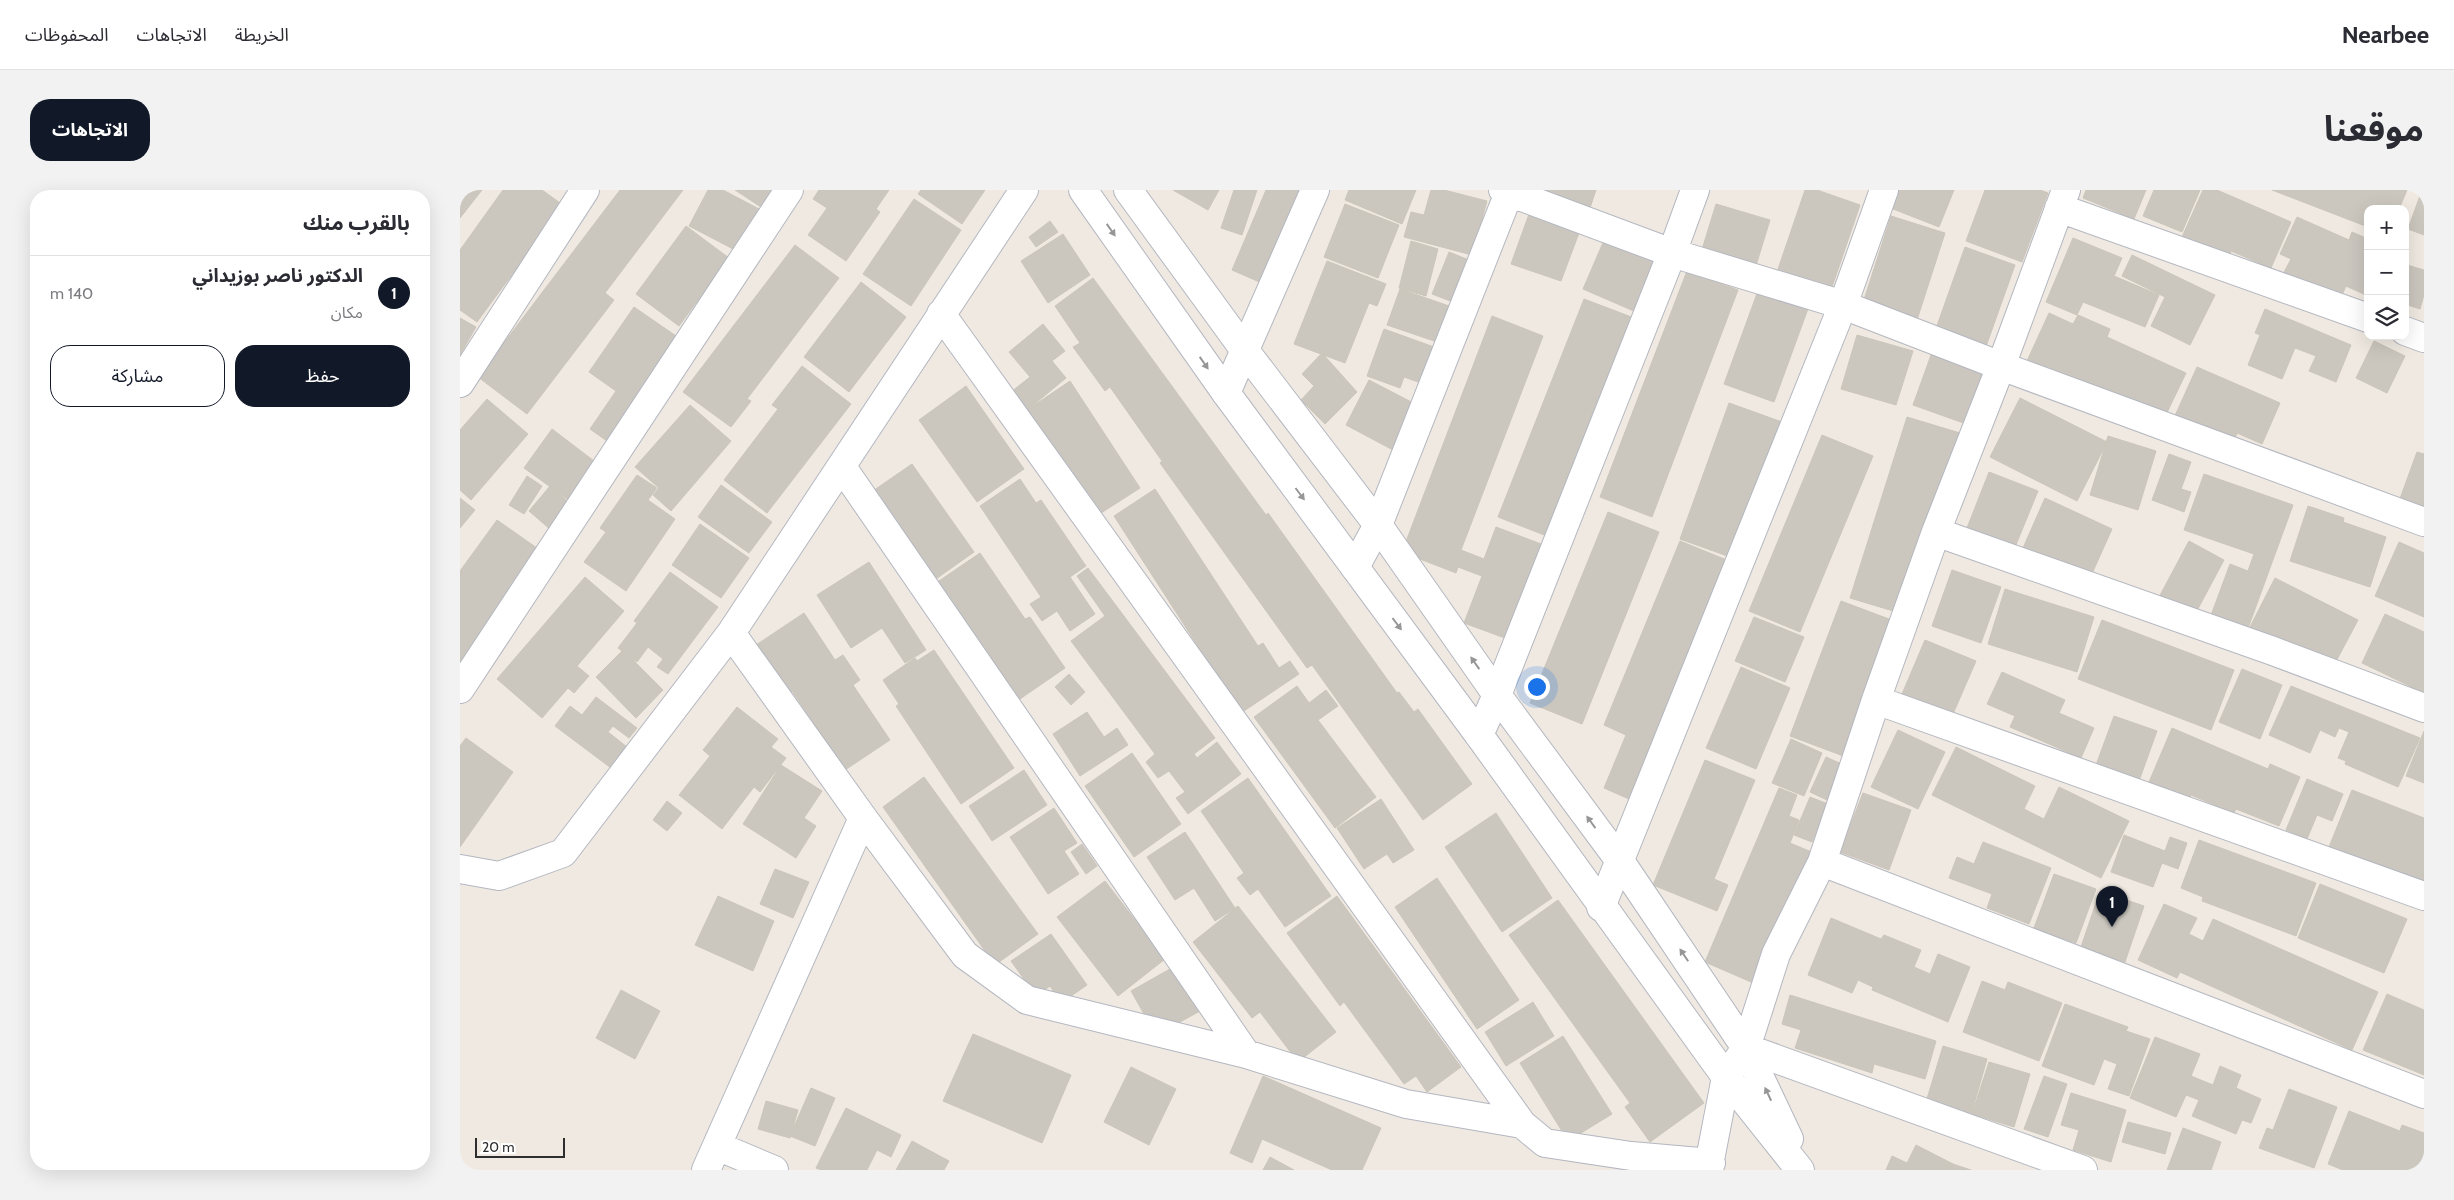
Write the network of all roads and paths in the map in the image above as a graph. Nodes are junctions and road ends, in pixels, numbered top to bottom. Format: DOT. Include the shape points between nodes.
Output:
graph roads {
  1 [pos="584,190"];
  2 [pos="789,190"];
  3 [pos="1024,190"];
  4 [pos="1083,190"];
  5 [pos="1128,190"];
  6 [pos="1315,190"];
  7 [pos="1695,190"];
  8 [pos="1884,190"];
  9 [pos="1508,191"];
  10 [pos="2063,199"];
  11 [pos="1672,253"];
  12 [pos="1843,305"];
  13 [pos="942,314"];
  14 [pos="2364,316"];
  15 [pos="2409,332"];
  16 [pos="2424,338"];
  17 [pos="1246,352"];
  18 [pos="2002,366"];
  19 [pos="460,383"];
  20 [pos="1226,393"];
  21 [pos="842,467"];
  22 [pos="2424,522"];
  23 [pos="1378,525"];
  24 [pos="1936,532"];
  25 [pos="1355,566"];
  26 [pos="730,633"];
  27 [pos="460,690"];
  28 [pos="1498,695"];
  29 [pos="1876,700"];
  30 [pos="2424,708"];
  31 [pos="1479,734"];
  32 [pos="863,818"];
  33 [pos="1620,860"];
  34 [pos="1822,862"];
  35 [pos="460,869"];
  36 [pos="2424,896"];
  37 [pos="1601,906"];
  38 [pos="1746,1048"];
  39 [pos="1246,1054"];
  40 [pos="1726,1077"];
  41 [pos="2424,1094"];
  42 [pos="1522,1124"];
  43 [pos="712,1158"];
  44 [pos="1710,1166"];
  45 [pos="774,1170"];
  46 [pos="1801,1170"];
  47 [pos="2083,1170"];
  1 -- 19 [label="street"];
  2 -- 27 [label="street"];
  3 -- 13 [label="street"];
  4 -- 20 [label="street, one-way"];
  5 -- 17 [label="street"];
  6 -- 17 [label="street"];
  7 -- 11 [label="street"];
  8 -- 12 [label="street"];
  9 -- 11 [label="street"];
  9 -- 23 [label="street"];
  10 -- 14 [label="street"];
  10 -- 18 [label="street"];
  11 -- 12 [label="street"];
  11 -- 28 [label="street"];
  12 -- 18 [label="street"];
  12 -- 33 [label="street"];
  13 -- 21 [label="street"];
  13 -- 42 [label="street"];
  15 -- 16 [label="street"];
  17 -- 20 [label="street"];
  17 -- 23 [label="street"];
  18 -- 22 [label="street"];
  18 -- 24 [label="street"];
  20 -- 25 [label="street, one-way"];
  21 -- 26 [label="street"];
  21 -- 39 [label="street"];
  23 -- 25 [label="street"];
  28 -- 23 [label="street, one-way"];
  24 -- 29 [label="street"];
  24 -- 30 [label="street"];
  25 -- 31 [label="street, one-way"];
  26 -- 32 [label="street"];
  26 -- 35 [label="street" via="563,853 499,876"];
  28 -- 31 [label="street"];
  33 -- 28 [label="street, one-way"];
  29 -- 34 [label="street"];
  29 -- 36 [label="street"];
  31 -- 37 [label="street"];
  32 -- 39 [label="street" via="965,955 1027,1000"];
  32 -- 43 [label="street"];
  33 -- 37 [label="street"];
  38 -- 33 [label="street, one-way"];
  34 -- 38 [label="street" via="1776,954"];
  34 -- 41 [label="street"];
  37 -- 40 [label="street"];
  38 -- 40 [label="street"];
  46 -- 38 [label="street, one-way"];
  38 -- 47 [label="street"];
  39 -- 42 [label="street" via="1406,1104"];
  40 -- 44 [label="street"];
  40 -- 46 [label="street"];
  42 -- 44 [label="street" via="1546,1143"];
  43 -- 45 [label="street"];
}
